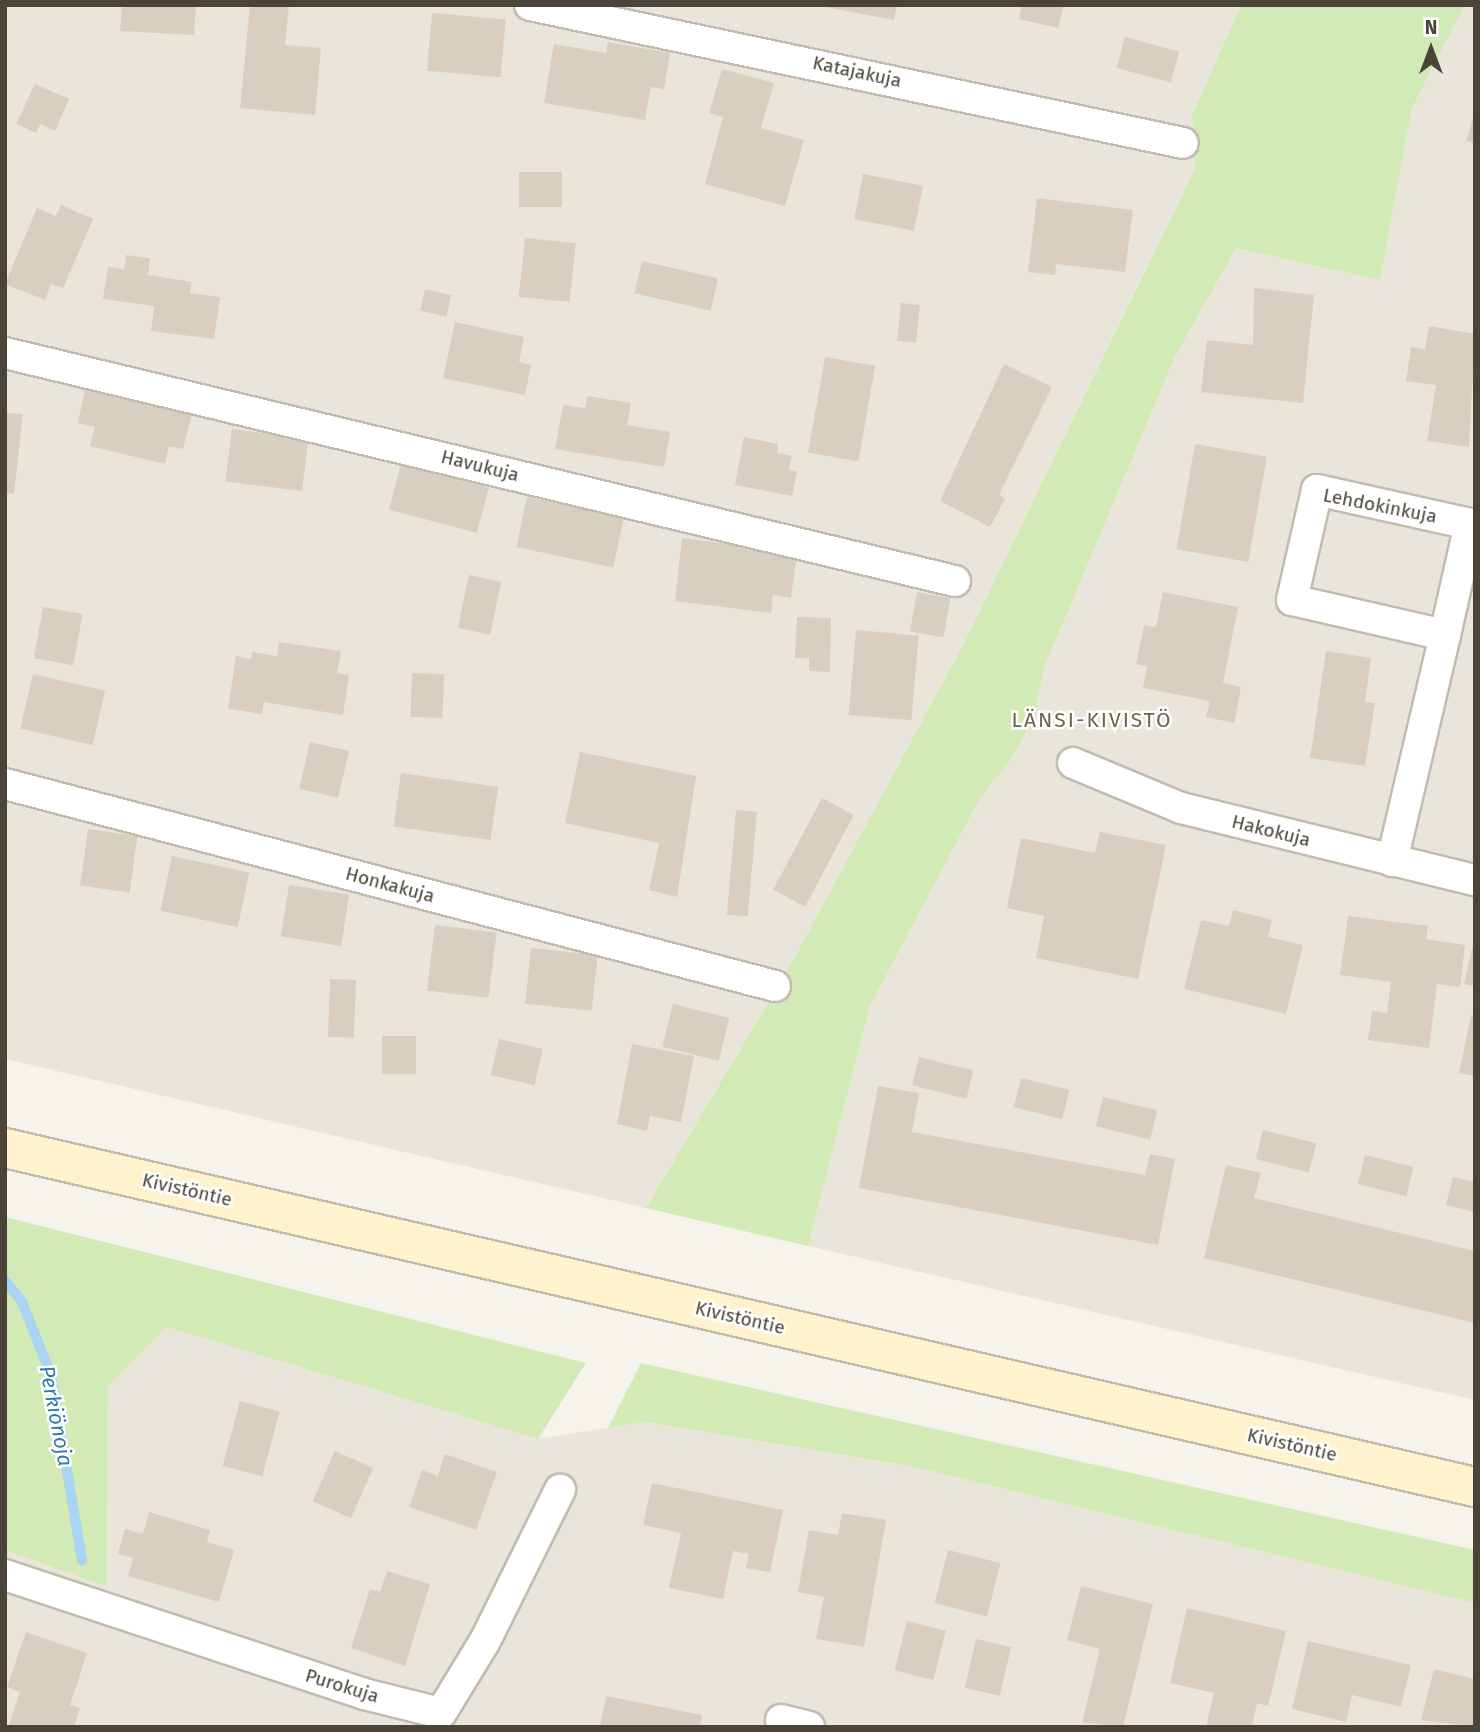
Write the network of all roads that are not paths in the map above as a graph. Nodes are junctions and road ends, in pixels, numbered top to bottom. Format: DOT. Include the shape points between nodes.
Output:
graph roads {
  1 [pos="530,5"];
  2 [pos="1184,143"];
  3 [pos="5,353"];
  4 [pos="956,581"];
  5 [pos="1445,635"];
  6 [pos="1073,763"];
  7 [pos="5,784"];
  8 [pos="1392,861"];
  9 [pos="1475,880"];
  10 [pos="775,986"];
  11 [pos="5,1148"];
  12 [pos="1475,1487"];
  13 [pos="560,1490"];
  14 [pos="5,1575"];
  1 -- 2 [label="street, Katajakuja"];
  3 -- 4 [label="street, Havukuja"];
  5 -- 5 [label="street, Lehdokinkuja" via="1470,524 1317,490 1292,600"];
  5 -- 8 [label="street, Lehdokinkuja"];
  6 -- 8 [label="street, Hakokuja" via="1181,808"];
  7 -- 10 [label="street, Honkakuja"];
  8 -- 9 [label="street, Hakokuja"];
  11 -- 12 [label="main road, Kivistöntie"];
  13 -- 14 [label="street, Purokuja" via="485,1641 441,1713 364,1694"];
}
